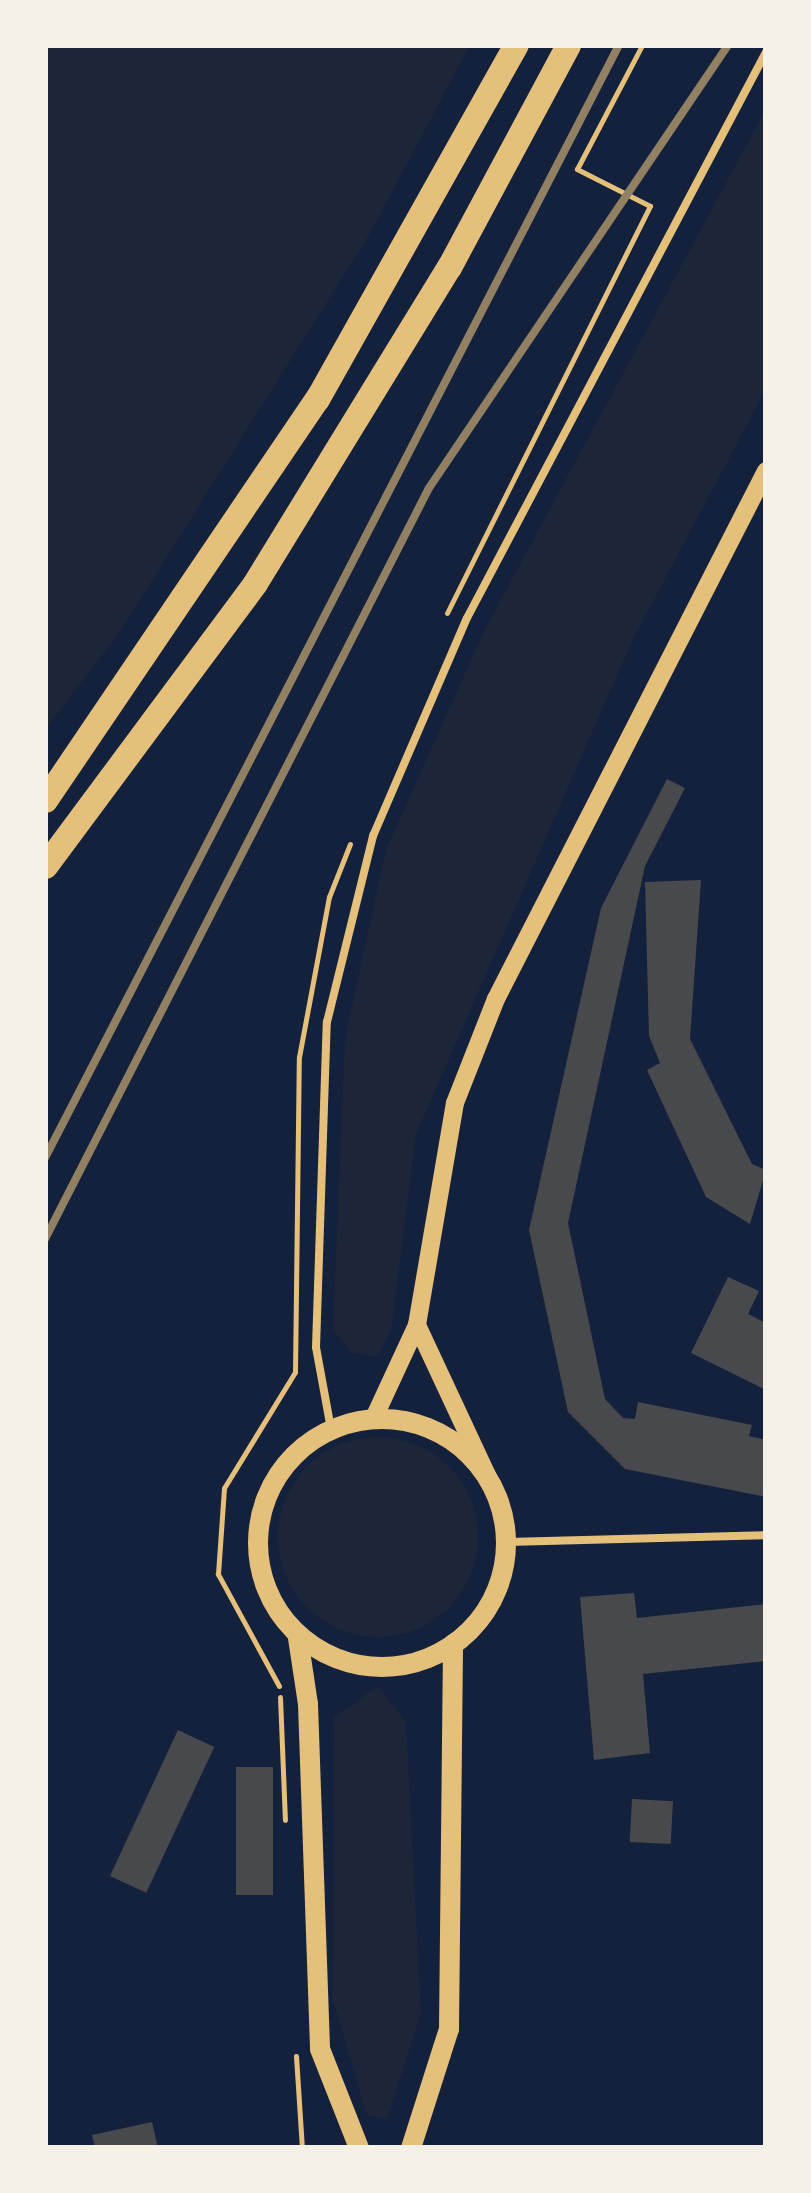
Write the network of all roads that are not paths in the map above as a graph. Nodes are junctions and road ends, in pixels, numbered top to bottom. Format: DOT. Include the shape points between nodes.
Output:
graph roads {
  1 [pos="516,45"];
  2 [pos="568,45"];
  3 [pos="766,52"];
  4 [pos="766,471"];
  5 [pos="45,800"];
  6 [pos="45,866"];
  7 [pos="417,1325"];
  8 [pos="374,1418"];
  9 [pos="331,1428"];
  10 [pos="496,1492"];
  11 [pos="766,1534"];
  12 [pos="505,1542"];
  13 [pos="298,1638"];
  14 [pos="453,1644"];
  15 [pos="416,2142"];
  16 [pos="360,2148"];
  1 -- 5 [label="main road" via="317,399"];
  2 -- 6 [label="main road" via="449,267 255,583"];
  3 -- 9 [label="lane" via="467,618 373,836 327,1022 316,1347"];
  4 -- 7 [label="street" via="496,999 455,1103"];
  7 -- 8 [label="street"];
  7 -- 10 [label="street"];
  8 -- 9 [label="main road"];
  8 -- 10 [label="main road" via="440,1432"];
  9 -- 13 [label="main road" via="282,1468 258,1536 272,1600"];
  10 -- 12 [label="main road"];
  11 -- 12 [label="lane"];
  12 -- 14 [label="main road" via="491,1602"];
  13 -- 14 [label="main road" via="384,1667"];
  13 -- 16 [label="main road" via="308,1704 320,2049"];
  14 -- 15 [label="main road" via="448,2029"];
}
